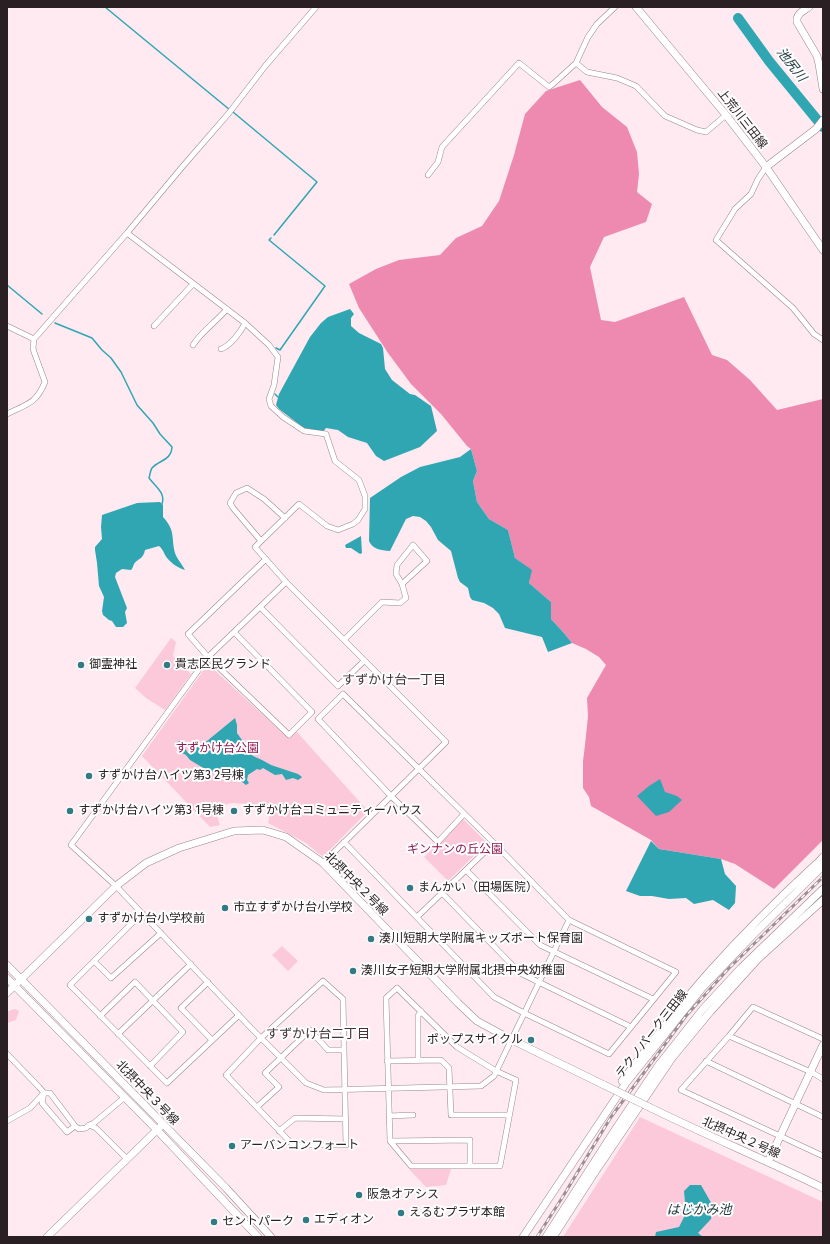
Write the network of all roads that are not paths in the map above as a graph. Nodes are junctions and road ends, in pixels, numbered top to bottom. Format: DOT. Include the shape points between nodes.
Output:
graph roads {
  1 [pos="316,7"];
  2 [pos="615,7"];
  3 [pos="636,7"];
  4 [pos="809,7"];
  5 [pos="576,63"];
  6 [pos="823,90"];
  7 [pos="726,115"];
  8 [pos="823,120"];
  9 [pos="766,167"];
  10 [pos="428,175"];
  11 [pos="127,233"];
  12 [pos="823,250"];
  13 [pos="193,284"];
  14 [pos="227,309"];
  15 [pos="245,323"];
  16 [pos="7,326"];
  17 [pos="154,326"];
  18 [pos="34,339"];
  19 [pos="823,340"];
  20 [pos="193,345"];
  21 [pos="221,349"];
  22 [pos="7,414"];
  23 [pos="285,518"];
  24 [pos="261,541"];
  25 [pos="266,559"];
  26 [pos="286,582"];
  27 [pos="402,584"];
  28 [pos="260,607"];
  29 [pos="234,632"];
  30 [pos="344,640"];
  31 [pos="208,657"];
  32 [pos="364,660"];
  33 [pos="420,769"];
  34 [pos="391,796"];
  35 [pos="464,814"];
  36 [pos="344,842"];
  37 [pos="494,843"];
  38 [pos="823,857"];
  39 [pos="323,863"];
  40 [pos="820,865"];
  41 [pos="466,870"];
  42 [pos="116,886"];
  43 [pos="823,889"];
  44 [pos="442,893"];
  45 [pos="823,900"];
  46 [pos="142,913"];
  47 [pos="417,917"];
  48 [pos="569,920"];
  49 [pos="161,933"];
  50 [pos="554,952"];
  51 [pos="94,961"];
  52 [pos="191,964"];
  53 [pos="7,965"];
  54 [pos="7,978"];
  55 [pos="21,979"];
  56 [pos="208,982"];
  57 [pos="539,983"];
  58 [pos="14,985"];
  59 [pos="7,993"];
  60 [pos="653,999"];
  61 [pos="154,1000"];
  62 [pos="421,1011"];
  63 [pos="524,1013"];
  64 [pos="239,1015"];
  65 [pos="100,1016"];
  66 [pos="631,1027"];
  67 [pos="118,1034"];
  68 [pos="729,1036"];
  69 [pos="261,1038"];
  70 [pos="823,1039"];
  71 [pos="212,1040"];
  72 [pos="512,1040"];
  73 [pos="823,1045"];
  74 [pos="344,1050"];
  75 [pos="7,1054"];
  76 [pos="281,1058"];
  77 [pos="418,1060"];
  78 [pos="387,1061"];
  79 [pos="706,1061"];
  80 [pos="150,1066"];
  81 [pos="496,1071"];
  82 [pos="811,1072"];
  83 [pos="823,1079"];
  84 [pos="450,1087"];
  85 [pos="387,1089"];
  86 [pos="346,1090"];
  87 [pos="44,1093"];
  88 [pos="125,1097"];
  89 [pos="796,1104"];
  90 [pos="257,1107"];
  91 [pos="413,1115"];
  92 [pos="509,1115"];
  93 [pos="388,1116"];
  94 [pos="823,1117"];
  95 [pos="346,1119"];
  96 [pos="7,1122"];
  97 [pos="163,1124"];
  98 [pos="89,1125"];
  99 [pos="75,1126"];
  100 [pos="157,1130"];
  101 [pos="615,1130"];
  102 [pos="280,1131"];
  103 [pos="780,1137"];
  104 [pos="390,1141"];
  105 [pos="823,1156"];
  106 [pos="127,1159"];
  107 [pos="768,1162"];
  108 [pos="470,1166"];
  109 [pos="591,1178"];
  110 [pos="823,1188"];
  111 [pos="520,1236"];
  112 [pos="47,1237"];
  113 [pos="258,1237"];
  114 [pos="271,1237"];
  115 [pos="546,1237"];
  116 [pos="553,1237"];
  1 -- 11 [label="street"];
  2 -- 5 [label="street" via="588,37"];
  3 -- 7 [label="main road, 上荒川三田線"];
  4 -- 6 [label="main road" via="796,19 817,56"];
  5 -- 7 [label="street" via="587,72 617,78 636,86 665,116 697,130 706,132"];
  5 -- 10 [label="street" via="548,87 519,63 442,147 438,162"];
  7 -- 9 [label="main road, 上荒川三田線"];
  8 -- 9 [label="main road" via="816,129"];
  9 -- 12 [label="main road, 上荒川三田線"];
  9 -- 19 [label="street" via="751,194 735,209 716,240 793,308 814,334"];
  11 -- 13 [label="street"];
  11 -- 18 [label="street"];
  13 -- 14 [label="street"];
  13 -- 17 [label="street"];
  14 -- 15 [label="street"];
  14 -- 20 [label="street"];
  15 -- 21 [label="street" via="225,348"];
  15 -- 23 [label="street" via="278,357 269,399 271,406 304,431 326,434 335,461 360,480 365,496 365,509 358,520 338,530 327,526 299,504"];
  16 -- 18 [label="street"];
  18 -- 22 [label="street" via="36,362 45,382 32,402"];
  23 -- 24 [label="street"];
  23 -- 24 [label="street" via="247,488 236,493 230,503"];
  24 -- 25 [label="street" via="255,547"];
  25 -- 26 [label="street"];
  25 -- 31 [label="street" via="188,634"];
  26 -- 28 [label="street"];
  26 -- 30 [label="street"];
  27 -- 27 [label="street" via="427,561 413,545 396,564 396,574"];
  27 -- 30 [label="street" via="406,598 400,603 382,602"];
  28 -- 29 [label="street"];
  28 -- 32 [label="street" via="338,686"];
  29 -- 31 [label="street"];
  29 -- 31 [label="street" via="312,712 289,735"];
  30 -- 32 [label="street"];
  31 -- 42 [label="street" via="72,845"];
  32 -- 33 [label="street" via="446,742"];
  33 -- 34 [label="street"];
  33 -- 34 [label="street" via="343,694 318,719"];
  33 -- 35 [label="street"];
  34 -- 35 [label="street" via="438,842"];
  34 -- 36 [label="street"];
  35 -- 37 [label="street"];
  36 -- 39 [label="street"];
  36 -- 47 [label="street"];
  37 -- 41 [label="street"];
  37 -- 48 [label="street"];
  38 -- 40 [label="main road"];
  39 -- 42 [label="main road, 北摂中央２号線" via="286,837 263,830 234,831 179,848 146,863"];
  39 -- 72 [label="main road, 北摂中央２号線" via="462,1007 478,1021"];
  40 -- 111 [label="main road, テクノパーク三田線" via="702,988 626,1083 554,1191"];
  40 -- 111 [label="main road" via="791,887 738,940 664,1025 621,1082"];
  41 -- 44 [label="street"];
  41 -- 50 [label="street" via="540,945"];
  42 -- 46 [label="street"];
  42 -- 55 [label="main road, 北摂中央２号線"];
  43 -- 101 [label="main road, テクノパーク三田線" via="741,968 703,1009 658,1066"];
  44 -- 47 [label="street"];
  44 -- 57 [label="street" via="520,973"];
  45 -- 109 [label="main road" via="758,959 681,1046"];
  46 -- 49 [label="street"];
  46 -- 51 [label="street"];
  47 -- 63 [label="street" via="494,997"];
  48 -- 50 [label="street"];
  48 -- 60 [label="street" via="676,972"];
  49 -- 51 [label="street" via="111,978"];
  49 -- 52 [label="street"];
  50 -- 57 [label="street"];
  50 -- 60 [label="street"];
  51 -- 65 [label="street" via="70,985"];
  52 -- 56 [label="street"];
  52 -- 61 [label="street"];
  53 -- 55 [label="main road, 北摂中央３号線"];
  54 -- 58 [label="main road, 北摂中央３号線"];
  55 -- 58 [label="main road, 北摂中央２号線"];
  55 -- 97 [label="main road, 北摂中央３号線"];
  56 -- 64 [label="street"];
  56 -- 71 [label="street" via="181,1008"];
  57 -- 63 [label="street"];
  57 -- 66 [label="street"];
  58 -- 59 [label="main road, 北摂中央２号線"];
  58 -- 88 [label="main road, 北摂中央３号線"];
  60 -- 66 [label="street"];
  61 -- 65 [label="street" via="135,982"];
  61 -- 67 [label="street"];
  61 -- 80 [label="street" via="184,1032"];
  62 -- 77 [label="street" via="418,1016"];
  62 -- 78 [label="street" via="397,988 386,998"];
  62 -- 81 [label="street" via="458,1047"];
  63 -- 66 [label="street" via="609,1054"];
  63 -- 72 [label="street"];
  64 -- 69 [label="street"];
  64 -- 71 [label="street"];
  65 -- 67 [label="street"];
  67 -- 80 [label="street"];
  68 -- 70 [label="street" via="753,1007"];
  68 -- 79 [label="street"];
  68 -- 82 [label="street"];
  69 -- 74 [label="street" via="323,981 343,999"];
  69 -- 76 [label="street"];
  69 -- 90 [label="street" via="226,1075"];
  71 -- 80 [label="street" via="167,1083"];
  72 -- 81 [label="street"];
  72 -- 107 [label="main road, 北摂中央２号線, bridge" via="701,1133"];
  73 -- 82 [label="main road"];
  74 -- 76 [label="street" via="328,1050 310,1030"];
  74 -- 86 [label="street"];
  75 -- 87 [label="street"];
  76 -- 86 [label="street" via="306,1083 324,1090"];
  76 -- 90 [label="street" via="265,1074 279,1087"];
  77 -- 78 [label="street"];
  77 -- 84 [label="street" via="441,1060 449,1068"];
  78 -- 85 [label="street"];
  79 -- 89 [label="street"];
  79 -- 103 [label="street" via="681,1090"];
  81 -- 84 [label="street" via="494,1076 481,1086"];
  81 -- 92 [label="street" via="516,1080"];
  82 -- 83 [label="street"];
  82 -- 89 [label="main road"];
  84 -- 85 [label="street"];
  84 -- 92 [label="street" via="451,1115"];
  85 -- 86 [label="street"];
  85 -- 93 [label="street"];
  86 -- 95 [label="street"];
  87 -- 96 [label="street" via="30,1108"];
  87 -- 99 [label="street" via="50,1093"];
  87 -- 99 [label="street" via="42,1103 67,1132"];
  88 -- 98 [label="street"];
  88 -- 100 [label="main road, 北摂中央３号線"];
  89 -- 94 [label="street"];
  89 -- 103 [label="main road"];
  90 -- 102 [label="street"];
  91 -- 93 [label="street"];
  92 -- 108 [label="street" via="500,1166"];
  93 -- 104 [label="street"];
  95 -- 102 [label="street" via="296,1118"];
  95 -- 102 [label="street" via="346,1145 293,1145"];
  97 -- 100 [label="main road"];
  97 -- 114 [label="main road, 北摂中央３号線"];
  98 -- 99 [label="street" via="79,1129"];
  98 -- 106 [label="street" via="96,1128"];
  100 -- 106 [label="main road"];
  100 -- 113 [label="main road, 北摂中央３号線"];
  101 -- 109 [label="main road"];
  101 -- 115 [label="main road, テクノパーク三田線"];
  103 -- 105 [label="street"];
  103 -- 107 [label="main road"];
  104 -- 108 [label="street" via="412,1166"];
  104 -- 108 [label="street" via="470,1140"];
  106 -- 112 [label="main road"];
  107 -- 110 [label="main road, 北摂中央２号線"];
  109 -- 116 [label="main road"];
}
